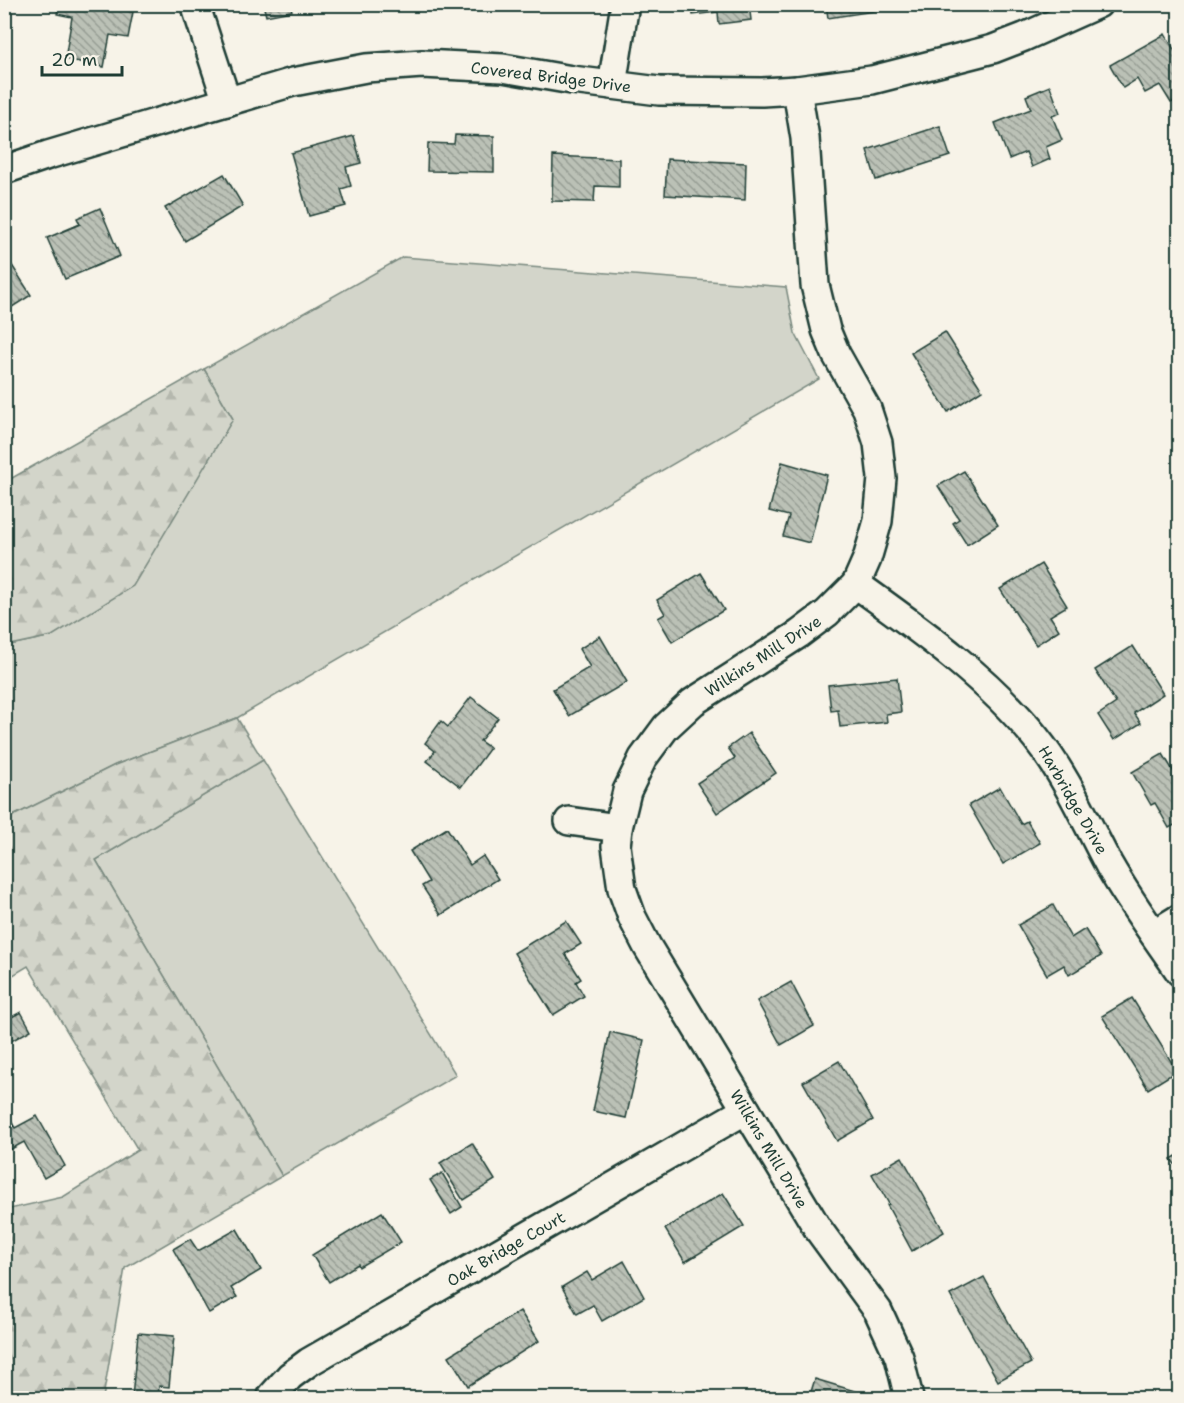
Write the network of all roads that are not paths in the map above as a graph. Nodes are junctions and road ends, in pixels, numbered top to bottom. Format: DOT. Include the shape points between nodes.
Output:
graph roads {
  1 [pos="195,4"];
  2 [pos="625,4"];
  3 [pos="1098,4"];
  4 [pos="612,85"];
  5 [pos="797,90"];
  6 [pos="227,102"];
  7 [pos="4,170"];
  8 [pos="856,584"];
  9 [pos="569,821"];
  10 [pos="618,828"];
  11 [pos="1179,918"];
  12 [pos="1154,934"];
  13 [pos="1179,972"];
  14 [pos="746,1110"];
  15 [pos="272,1396"];
  16 [pos="909,1398"];
  1 -- 6 [label="street"];
  2 -- 4 [label="street"];
  3 -- 5 [label="street, Covered Bridge Drive" via="993,49 872,80"];
  4 -- 5 [label="street, Covered Bridge Drive" via="659,91"];
  4 -- 6 [label="street, Covered Bridge Drive" via="503,68 422,64 366,68 293,82"];
  5 -- 8 [label="street, Wilkins Mill Drive" via="805,138 814,285 826,330 867,409 878,443 882,478 878,521"];
  6 -- 7 [label="street, Covered Bridge Drive"];
  8 -- 10 [label="street, Wilkins Mill Drive" via="818,620 693,702 666,727 643,758 627,792"];
  8 -- 12 [label="street, Harbridge Drive" via="928,636 1010,708 1068,785 1110,866"];
  9 -- 10 [label="street"];
  10 -- 14 [label="street, Wilkins Mill Drive" via="616,846 622,889 632,917"];
  11 -- 12 [label="street"];
  12 -- 13 [label="street, Harbridge Drive"];
  14 -- 15 [label="street, Oak Bridge Court" via="309,1362"];
  14 -- 16 [label="street, Wilkins Mill Drive" via="818,1229 878,1311 899,1357"];
}
